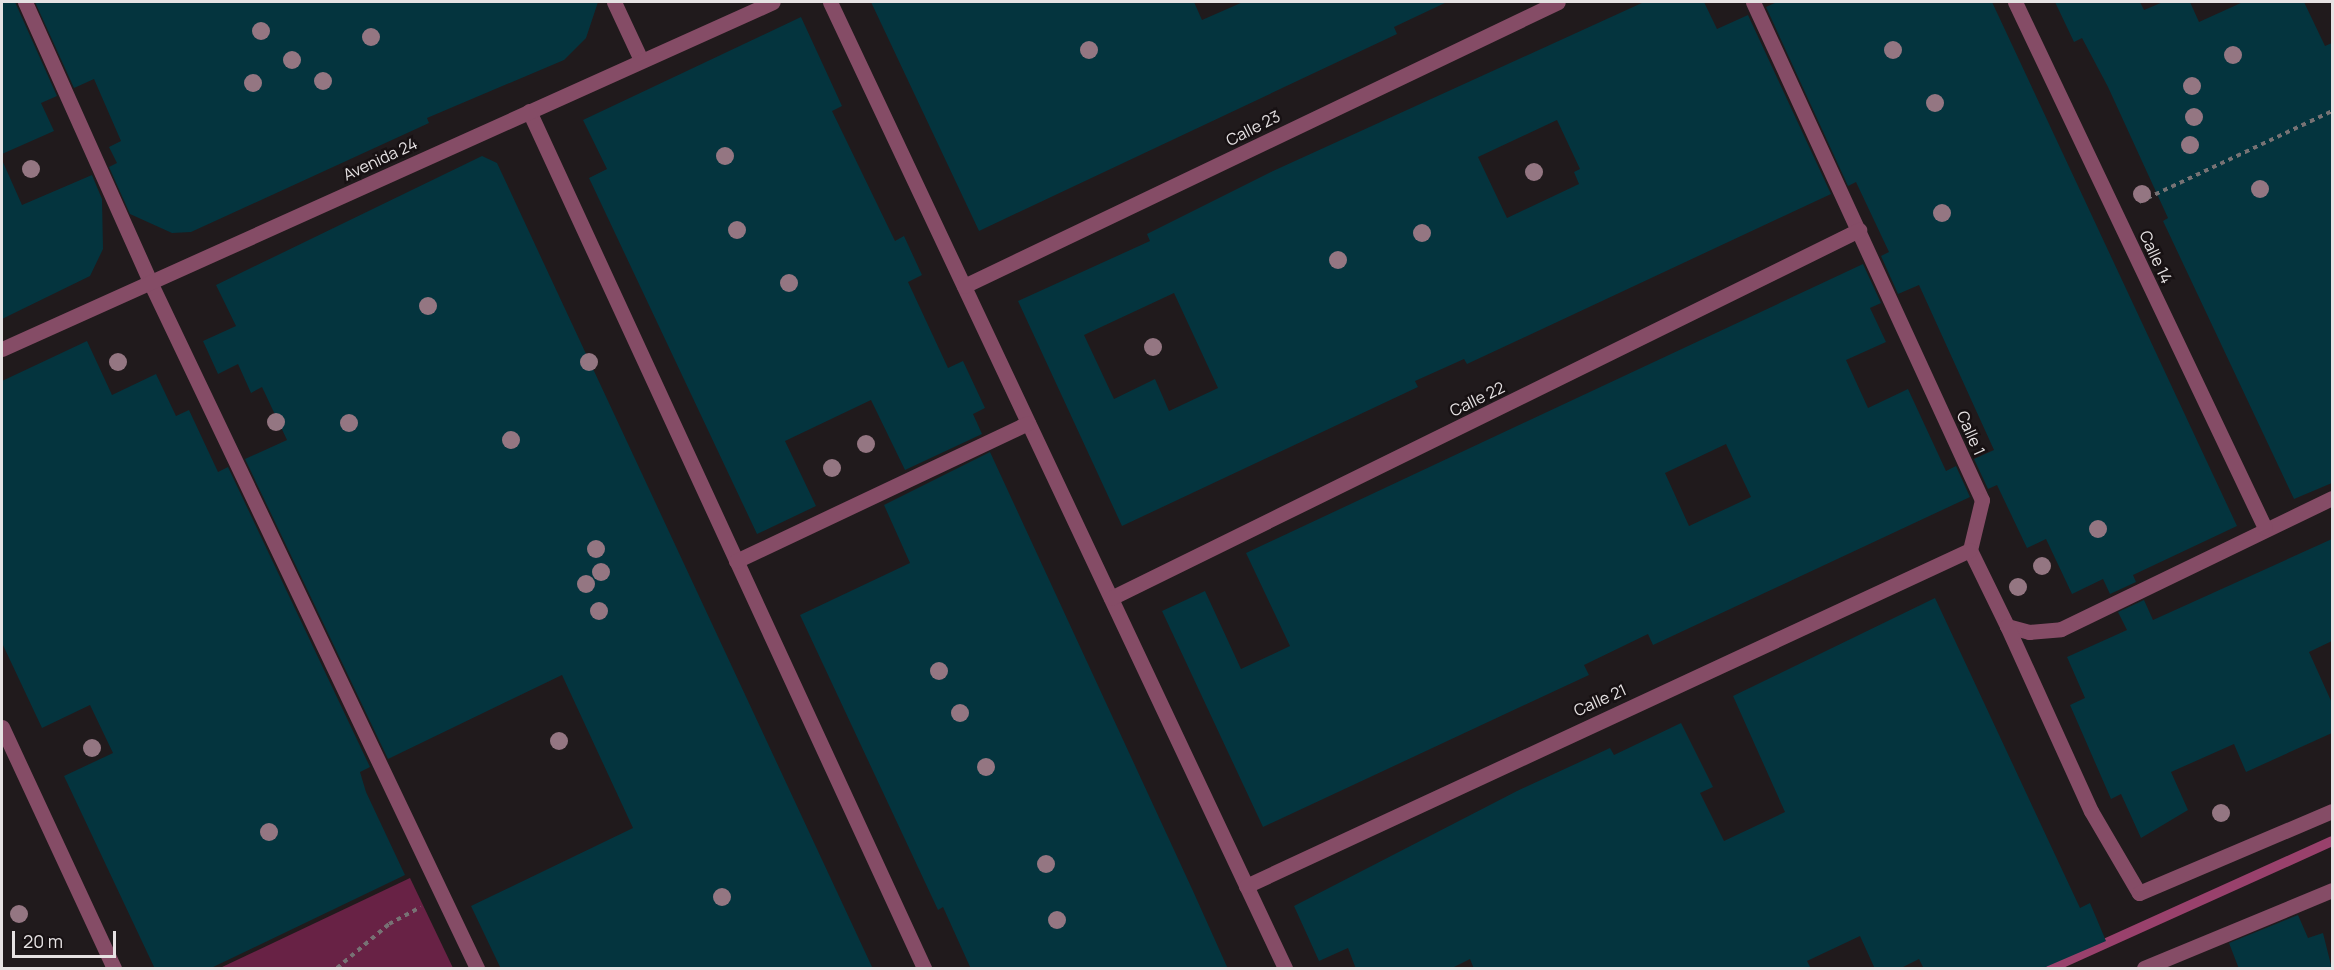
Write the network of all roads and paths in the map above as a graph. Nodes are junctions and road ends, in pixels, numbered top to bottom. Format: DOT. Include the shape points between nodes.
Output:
graph roads {
  1 [pos="25,2"];
  2 [pos="614,2"];
  3 [pos="773,2"];
  4 [pos="830,2"];
  5 [pos="1558,2"];
  6 [pos="1753,2"];
  7 [pos="2015,2"];
  8 [pos="640,60"];
  9 [pos="529,111"];
  10 [pos="2332,111"];
  11 [pos="2139,202"];
  12 [pos="1859,230"];
  13 [pos="151,284"];
  14 [pos="964,286"];
  15 [pos="2,349"];
  16 [pos="1028,423"];
  17 [pos="2332,498"];
  18 [pos="2265,528"];
  19 [pos="1970,550"];
  20 [pos="736,561"];
  21 [pos="1111,598"];
  22 [pos="2007,626"];
  23 [pos="2,727"];
  24 [pos="2332,811"];
  25 [pos="1246,886"];
  26 [pos="2332,891"];
  27 [pos="442,895"];
  28 [pos="114,969"];
  29 [pos="337,969"];
  30 [pos="477,969"];
  31 [pos="924,969"];
  32 [pos="1285,969"];
  33 [pos="2144,969"];
  1 -- 13 [label="street"];
  2 -- 8 [label="street"];
  3 -- 8 [label="street, Avenida 24"];
  4 -- 14 [label="street"];
  5 -- 14 [label="street, Calle 23"];
  6 -- 12 [label="street, Calle 1"];
  7 -- 18 [label="street, Calle 14"];
  8 -- 9 [label="street, Avenida 24"];
  9 -- 13 [label="street, Avenida 24"];
  9 -- 20 [label="street"];
  10 -- 11 [label="path"];
  12 -- 19 [label="street, Calle 1" via="1982,500"];
  12 -- 21 [label="street, Calle 22"];
  13 -- 15 [label="street, Avenida 24"];
  13 -- 27 [label="street"];
  14 -- 16 [label="street"];
  16 -- 20 [label="street"];
  16 -- 21 [label="street"];
  17 -- 18 [label="street"];
  18 -- 22 [label="street" via="2061,628 2029,632"];
  19 -- 22 [label="street"];
  19 -- 25 [label="street, Calle 21"];
  20 -- 31 [label="street"];
  21 -- 25 [label="street"];
  22 -- 24 [label="street" via="2091,811 2139,893"];
  23 -- 28 [label="street"];
  25 -- 32 [label="street"];
  26 -- 33 [label="street"];
  27 -- 29 [label="path" via="389,924"];
  27 -- 30 [label="street"];
}
